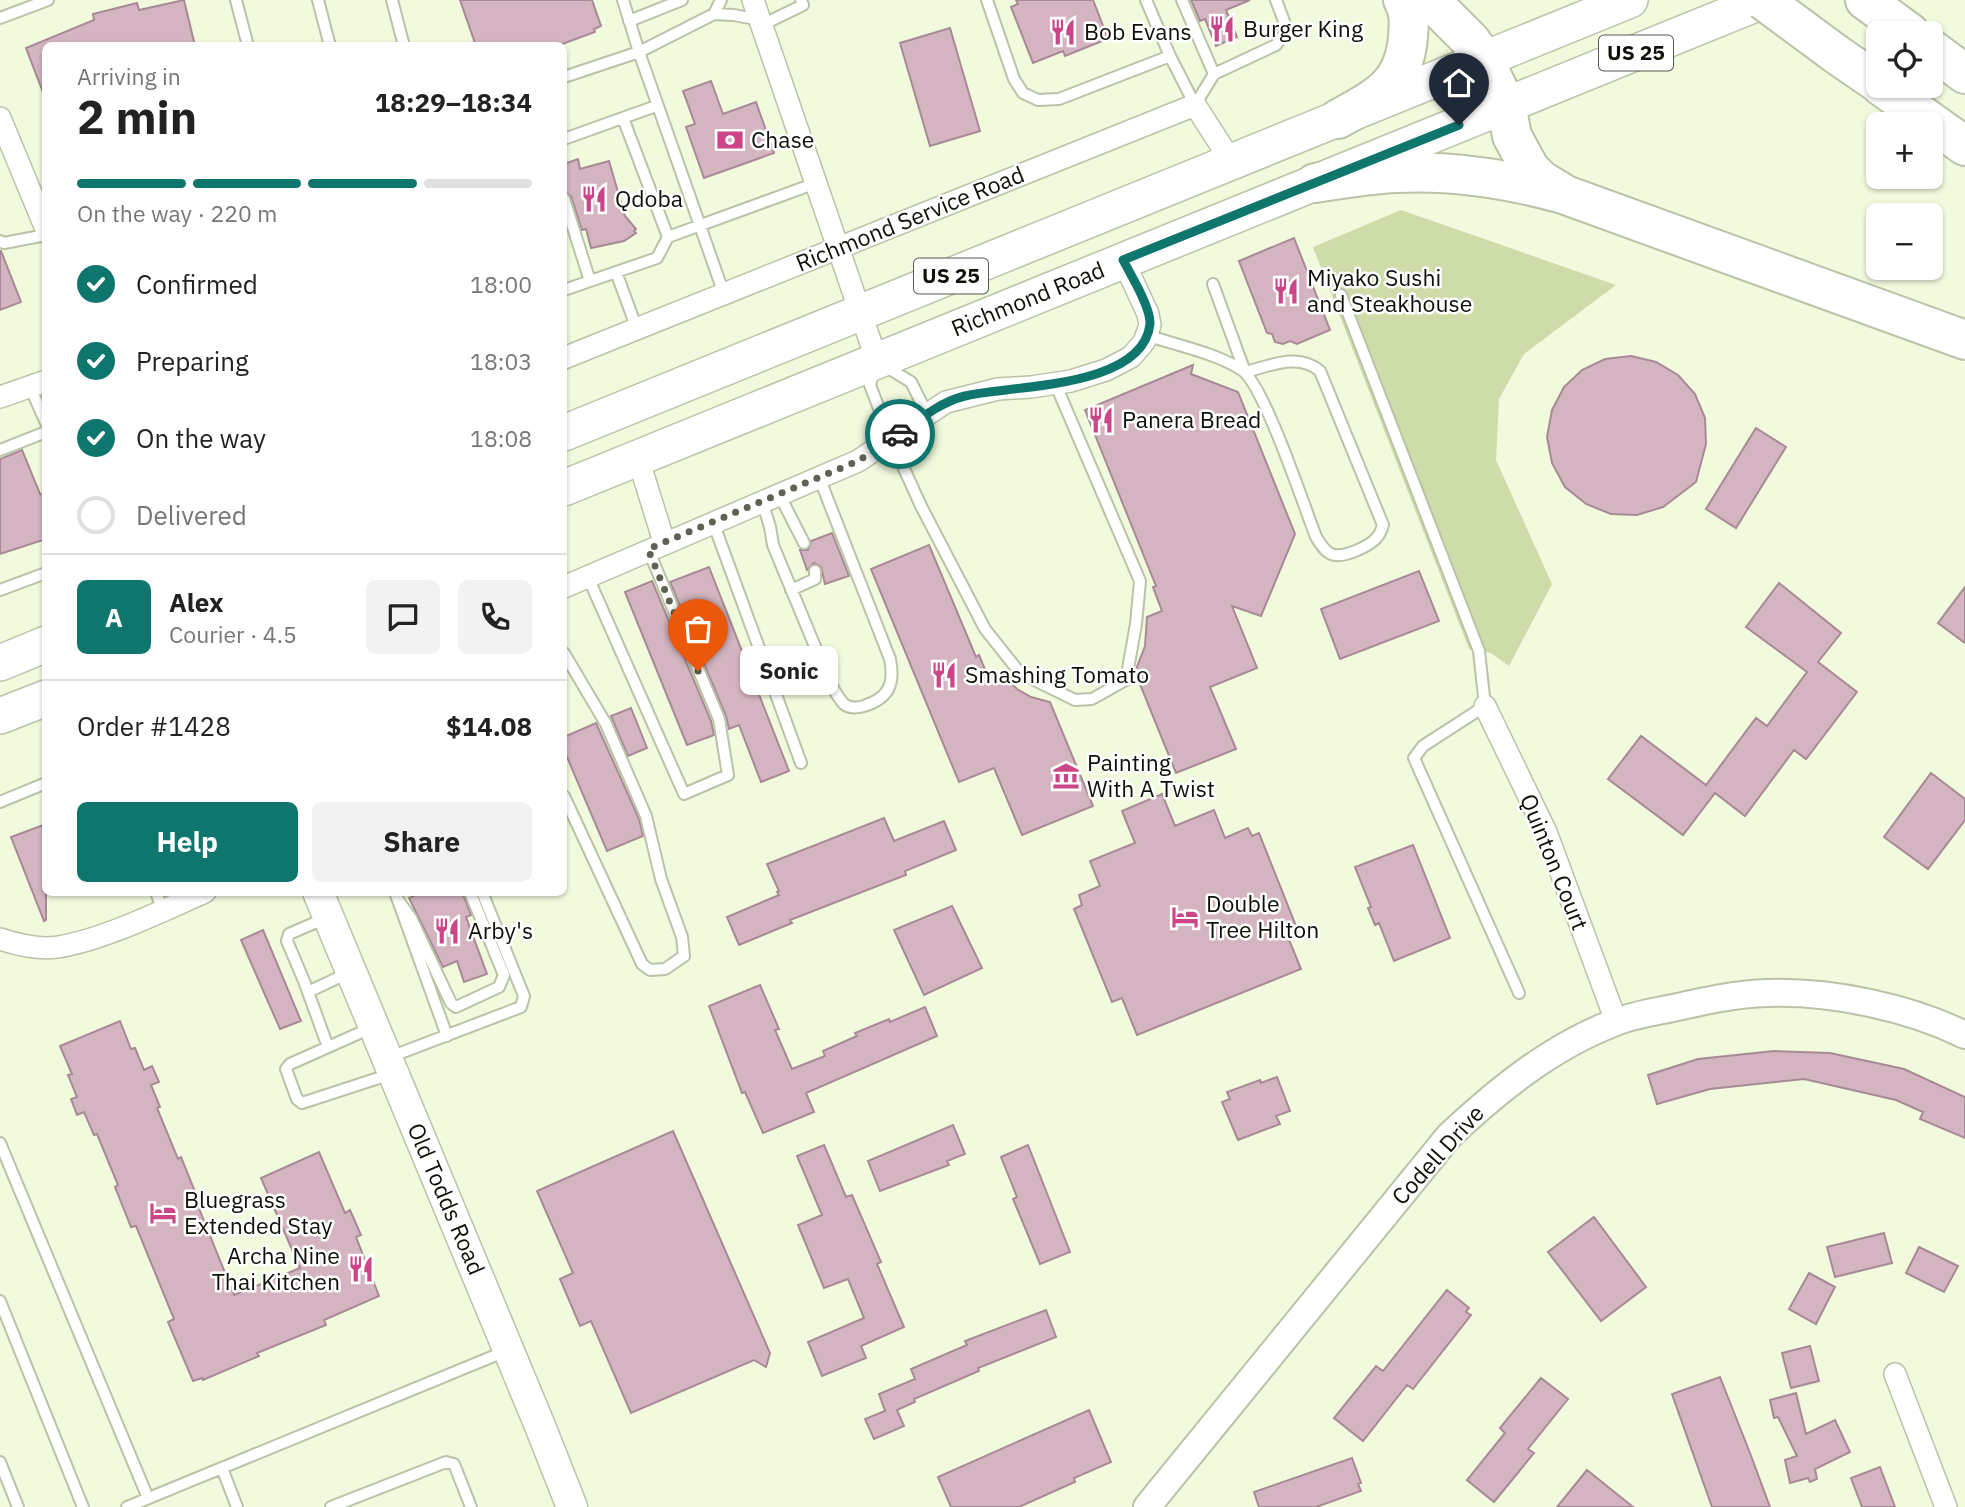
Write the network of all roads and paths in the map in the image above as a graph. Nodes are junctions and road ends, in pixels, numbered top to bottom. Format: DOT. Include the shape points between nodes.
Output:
graph roads {
  1 [pos="48,0"];
  2 [pos="236,0"];
  3 [pos="318,0"];
  4 [pos="392,0"];
  5 [pos="623,0"];
  6 [pos="682,0"];
  7 [pos="721,0"];
  8 [pos="987,0"];
  9 [pos="1146,0"];
  10 [pos="1182,0"];
  11 [pos="1276,0"];
  12 [pos="1403,0"];
  13 [pos="1430,0"];
  14 [pos="1630,0"];
  15 [pos="1764,0"];
  16 [pos="1865,0"];
  17 [pos="805,2"];
  18 [pos="714,14"];
  19 [pos="758,15"];
  20 [pos="0,18"];
  21 [pos="629,21"];
  22 [pos="1893,21"];
  23 [pos="247,42"];
  24 [pos="329,42"];
  25 [pos="403,42"];
  26 [pos="639,52"];
  27 [pos="1170,57"];
  28 [pos="1943,58"];
  29 [pos="1483,60"];
  30 [pos="1214,74"];
  31 [pos="1965,74"];
  32 [pos="567,76"];
  33 [pos="1866,76"];
  34 [pos="1897,98"];
  35 [pos="1195,105"];
  36 [pos="1506,105"];
  37 [pos="656,106"];
  38 [pos="0,118"];
  39 [pos="623,118"];
  40 [pos="1338,119"];
  41 [pos="567,138"];
  42 [pos="1965,146"];
  43 [pos="1231,161"];
  44 [pos="816,183"];
  45 [pos="1315,183"];
  46 [pos="1563,194"];
  47 [pos="567,208"];
  48 [pos="42,219"];
  49 [pos="700,227"];
  50 [pos="42,236"];
  51 [pos="668,237"];
  52 [pos="0,241"];
  53 [pos="838,247"];
  54 [pos="1123,260"];
  55 [pos="616,272"];
  56 [pos="590,281"];
  57 [pos="1213,284"];
  58 [pos="567,289"];
  59 [pos="724,294"];
  60 [pos="1341,295"];
  61 [pos="861,313"];
  62 [pos="637,329"];
  63 [pos="1146,335"];
  64 [pos="1965,340"];
  65 [pos="567,357"];
  66 [pos="877,361"];
  67 [pos="1245,372"];
  68 [pos="1055,383"];
  69 [pos="38,384"];
  70 [pos="0,397"];
  71 [pos="42,404"];
  72 [pos="927,414"];
  73 [pos="567,432"];
  74 [pos="42,434"];
  75 [pos="891,440"];
  76 [pos="0,450"];
  77 [pos="638,458"];
  78 [pos="819,477"];
  79 [pos="567,487"];
  80 [pos="770,498"];
  81 [pos="713,522"];
  82 [pos="804,543"];
  83 [pos="656,546"];
  84 [pos="815,571"];
  85 [pos="42,574"];
  86 [pos="587,575"];
  87 [pos="567,585"];
  88 [pos="0,590"];
  89 [pos="791,590"];
  90 [pos="42,646"];
  91 [pos="567,658"];
  92 [pos="0,663"];
  93 [pos="42,700"];
  94 [pos="1485,706"];
  95 [pos="0,716"];
  96 [pos="801,763"];
  97 [pos="42,785"];
  98 [pos="0,802"];
  99 [pos="567,802"];
  100 [pos="187,896"];
  101 [pos="397,896"];
  102 [pos="472,896"];
  103 [pos="484,896"];
  104 [pos="160,902"];
  105 [pos="323,905"];
  106 [pos="0,939"];
  107 [pos="351,971"];
  108 [pos="308,992"];
  109 [pos="1519,993"];
  110 [pos="1616,1021"];
  111 [pos="374,1027"];
  112 [pos="1965,1035"];
  113 [pos="447,1036"];
  114 [pos="328,1047"];
  115 [pos="390,1066"];
  116 [pos="0,1143"];
  117 [pos="0,1301"];
  118 [pos="509,1350"];
  119 [pos="1895,1374"];
  120 [pos="0,1462"];
  121 [pos="222,1468"];
  122 [pos="148,1498"];
  123 [pos="18,1507"];
  124 [pos="83,1507"];
  125 [pos="127,1507"];
  126 [pos="237,1507"];
  127 [pos="331,1507"];
  128 [pos="471,1507"];
  129 [pos="572,1507"];
  130 [pos="1147,1507"];
  131 [pos="1946,1507"];
  1 -- 20 [label="lane"];
  2 -- 23 [label="lane"];
  3 -- 24 [label="lane"];
  4 -- 25 [label="lane"];
  5 -- 21 [label="lane"];
  6 -- 21 [label="lane"];
  7 -- 18 [label="lane"];
  8 -- 27 [label="lane" via="1014,79 1023,93 1038,100 1059,99"];
  9 -- 27 [label="lane"];
  10 -- 30 [label="lane"];
  11 -- 30 [label="lane" via="1285,24 1276,45"];
  12 -- 40 [label="highway" via="1409,17 1408,41 1398,77 1388,89"];
  13 -- 29 [label="highway" via="1471,41"];
  14 -- 29 [label="highway, US 25"];
  15 -- 33 [label="highway, bridge"];
  15 -- 36 [label="highway, Richmond Road / US 25"];
  16 -- 22 [label="highway"];
  17 -- 19 [label="lane"];
  18 -- 19 [label="lane"];
  18 -- 26 [label="lane"];
  19 -- 44 [label="street"];
  21 -- 26 [label="lane"];
  26 -- 32 [label="lane"];
  26 -- 37 [label="lane"];
  27 -- 35 [label="lane"];
  28 -- 31 [label="highway"];
  29 -- 36 [label="highway"];
  29 -- 40 [label="highway, US 25"];
  30 -- 35 [label="lane"];
  34 -- 42 [label="highway"];
  35 -- 43 [label="street"];
  35 -- 53 [label="street, Richmond Service Road"];
  36 -- 45 [label="highway, Richmond Road / US 25"];
  36 -- 46 [label="highway" via="1519,152 1541,180"];
  37 -- 39 [label="lane"];
  37 -- 49 [label="lane"];
  38 -- 48 [label="street"];
  39 -- 41 [label="lane"];
  39 -- 51 [label="lane"];
  40 -- 43 [label="highway, US 25"];
  43 -- 61 [label="highway, US 25"];
  44 -- 49 [label="lane"];
  44 -- 53 [label="street"];
  45 -- 46 [label="highway" via="1423,172 1495,179"];
  45 -- 54 [label="highway, Richmond Road / US 25"];
  46 -- 64 [label="highway"];
  47 -- 56 [label="lane"];
  49 -- 51 [label="lane"];
  49 -- 59 [label="lane"];
  50 -- 52 [label="lane"];
  51 -- 55 [label="lane" via="657,258"];
  53 -- 59 [label="street, Richmond Service Road"];
  53 -- 61 [label="street"];
  54 -- 63 [label="street" via="1148,314"];
  54 -- 66 [label="highway, Richmond Road / US 25"];
  55 -- 56 [label="lane"];
  55 -- 62 [label="lane"];
  56 -- 58 [label="lane"];
  57 -- 67 [label="lane"];
  59 -- 62 [label="street, Richmond Service Road"];
  60 -- 94 [label="lane" via="1479,651"];
  61 -- 66 [label="street"];
  61 -- 73 [label="highway, US 25"];
  62 -- 65 [label="street, Richmond Service Road"];
  63 -- 67 [label="lane"];
  63 -- 68 [label="street" via="1139,349 1114,366"];
  66 -- 72 [label="lane" via="911,382"];
  66 -- 75 [label="lane" via="870,385"];
  66 -- 77 [label="highway, Richmond Road / US 25"];
  67 -- 67 [label="lane" via="1264,403 1322,547 1332,555 1342,555 1371,543 1383,525 1320,371 1311,363 1294,360"];
  68 -- 72 [label="street" via="962,397"];
  68 -- 75 [label="lane" via="1140,581 1126,680 1092,699 1075,700 1020,673 985,629"];
  69 -- 70 [label="street"];
  69 -- 71 [label="lane"];
  72 -- 75 [label="street"];
  74 -- 76 [label="lane"];
  75 -- 78 [label="street" via="858,461"];
  77 -- 79 [label="highway, Richmond Road / US 25"];
  77 -- 83 [label="street"];
  78 -- 80 [label="street"];
  78 -- 89 [label="lane" via="890,659 891,683 883,698 855,709 845,705 831,685"];
  80 -- 81 [label="street"];
  80 -- 82 [label="lane"];
  80 -- 89 [label="lane" via="772,545"];
  81 -- 83 [label="street"];
  81 -- 96 [label="lane"];
  83 -- 86 [label="street"];
  83 -- 86 [label="lane" via="719,719 728,775 684,794"];
  84 -- 89 [label="lane" via="815,579"];
  85 -- 88 [label="lane"];
  86 -- 87 [label="street"];
  90 -- 92 [label="highway"];
  91 -- 99 [label="lane" via="606,724 646,816 661,879 682,937 684,956 665,969 650,970 642,964"];
  93 -- 95 [label="highway"];
  94 -- 109 [label="lane" via="1423,746 1414,758"];
  94 -- 110 [label="street, Quinton Court" via="1546,832"];
  97 -- 98 [label="lane"];
  100 -- 104 [label="street"];
  101 -- 102 [label="lane" via="456,1007 499,987 504,975"];
  101 -- 113 [label="lane"];
  103 -- 113 [label="lane" via="524,996 521,1007"];
  104 -- 106 [label="street" via="98,936 58,947"];
  105 -- 107 [label="main road, Old Todds Road"];
  105 -- 108 [label="lane" via="286,941"];
  107 -- 108 [label="lane"];
  107 -- 111 [label="main road, Old Todds Road"];
  108 -- 114 [label="lane"];
  110 -- 112 [label="street, Codell Drive" via="1724,997 1770,993 1854,1000"];
  110 -- 130 [label="street, Codell Drive" via="1522,1073 1449,1136"];
  111 -- 114 [label="lane"];
  111 -- 115 [label="main road, Old Todds Road"];
  113 -- 115 [label="lane"];
  114 -- 115 [label="lane" via="286,1069 302,1103"];
  115 -- 118 [label="main road, Old Todds Road"];
  116 -- 122 [label="lane"];
  117 -- 124 [label="lane"];
  118 -- 121 [label="lane"];
  118 -- 129 [label="main road, Old Todds Road"];
  119 -- 131 [label="street"];
  120 -- 123 [label="lane"];
  121 -- 122 [label="lane"];
  121 -- 126 [label="lane"];
  122 -- 125 [label="lane"];
  127 -- 128 [label="lane" via="446,1462 454,1464"];
}
